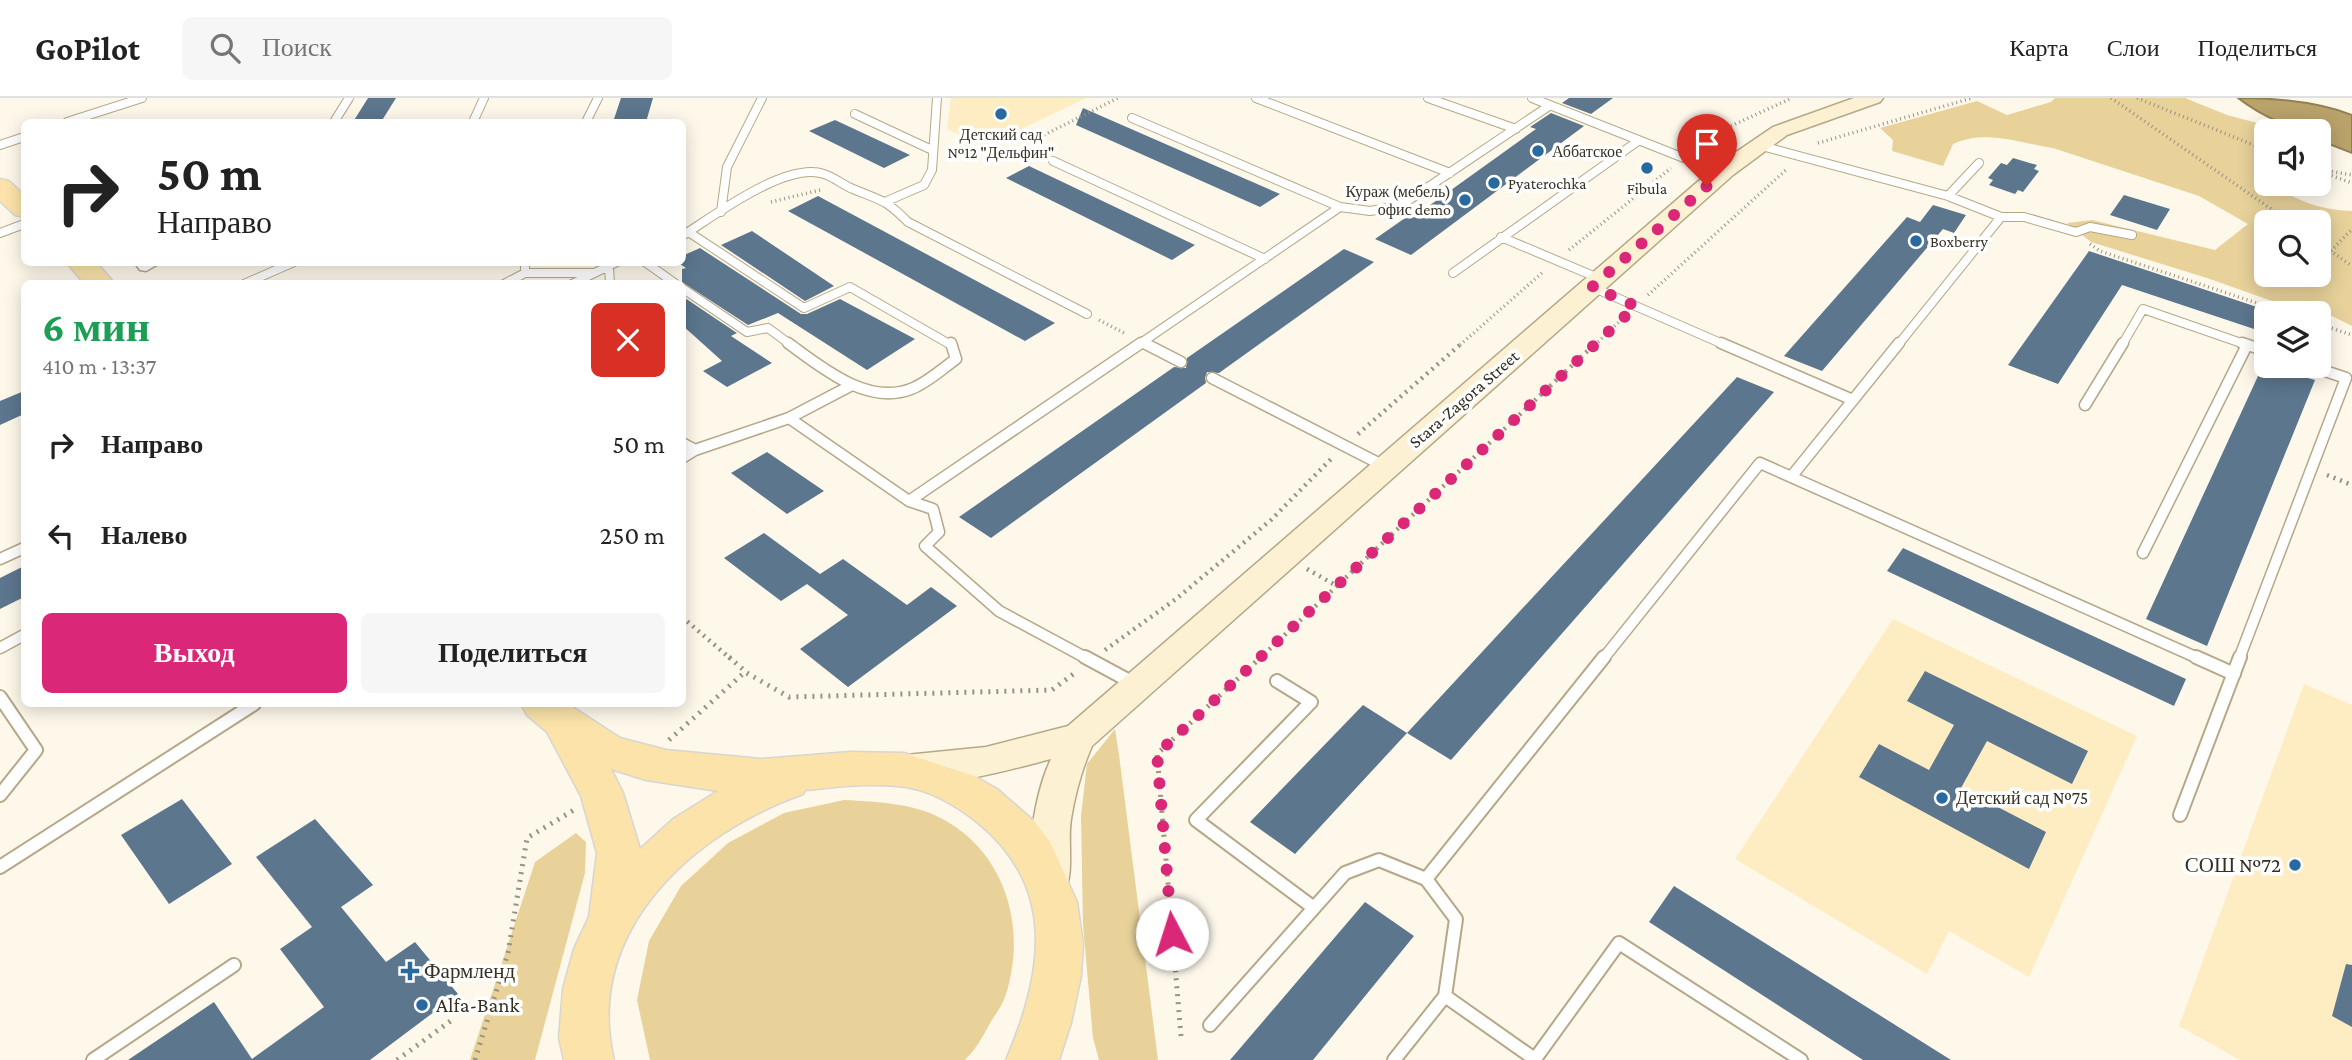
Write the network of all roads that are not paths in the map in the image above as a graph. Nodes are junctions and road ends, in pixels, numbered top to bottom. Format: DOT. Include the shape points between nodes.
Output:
graph roads {
  1 [pos="142,98"];
  2 [pos="349,98"];
  3 [pos="484,98"];
  4 [pos="597,98"];
  5 [pos="762,98"];
  6 [pos="937,98"];
  7 [pos="1256,98"];
  8 [pos="1429,98"];
  9 [pos="1532,98"];
  10 [pos="1860,99"];
  11 [pos="1549,106"];
  12 [pos="855,114"];
  13 [pos="1132,118"];
  14 [pos="76,119"];
  15 [pos="336,119"];
  16 [pos="474,119"];
  17 [pos="587,119"];
  18 [pos="1516,129"];
  19 [pos="21,138"];
  20 [pos="1639,141"];
  21 [pos="0,145"];
  22 [pos="1758,145"];
  23 [pos="932,150"];
  24 [pos="1053,161"];
  25 [pos="1979,163"];
  26 [pos="1725,170"];
  27 [pos="1450,173"];
  28 [pos="0,187"];
  29 [pos="1948,196"];
  30 [pos="887,201"];
  31 [pos="21,206"];
  32 [pos="1340,207"];
  33 [pos="720,212"];
  34 [pos="2001,217"];
  35 [pos="21,225"];
  36 [pos="0,233"];
  37 [pos="686,234"];
  38 [pos="2132,234"];
  39 [pos="1501,237"];
  40 [pos="1265,259"];
  41 [pos="84,266"];
  42 [pos="285,266"];
  43 [pos="525,266"];
  44 [pos="609,266"];
  45 [pos="651,266"];
  46 [pos="525,273"];
  47 [pos="593,273"];
  48 [pos="1452,273"];
  49 [pos="97,280"];
  50 [pos="253,280"];
  51 [pos="512,280"];
  52 [pos="580,280"];
  53 [pos="670,280"];
  54 [pos="1597,283"];
  55 [pos="686,291"];
  56 [pos="1087,314"];
  57 [pos="1142,342"];
  58 [pos="2247,345"];
  59 [pos="2254,347"];
  60 [pos="1181,362"];
  61 [pos="2331,373"];
  62 [pos="1212,379"];
  63 [pos="852,385"];
  64 [pos="1853,400"];
  65 [pos="2085,405"];
  66 [pos="789,418"];
  67 [pos="686,445"];
  68 [pos="695,450"];
  69 [pos="686,456"];
  70 [pos="1386,467"];
  71 [pos="1791,477"];
  72 [pos="909,500"];
  73 [pos="21,549"];
  74 [pos="2143,553"];
  75 [pos="0,559"];
  76 [pos="21,637"];
  77 [pos="0,648"];
  78 [pos="2234,674"];
  79 [pos="1277,681"];
  80 [pos="1138,685"];
  81 [pos="0,697"];
  82 [pos="249,707"];
  83 [pos="552,714"];
  84 [pos="1079,737"];
  85 [pos="905,770"];
  86 [pos="822,771"];
  87 [pos="0,795"];
  88 [pos="2180,815"];
  89 [pos="0,867"];
  90 [pos="1426,879"];
  91 [pos="1050,883"];
  92 [pos="1314,908"];
  93 [pos="612,919"];
  94 [pos="234,965"];
  95 [pos="1445,996"];
  96 [pos="1210,1025"];
  97 [pos="1048,1046"];
  98 [pos="93,1060"];
  99 [pos="589,1060"];
  100 [pos="1394,1060"];
  101 [pos="1536,1060"];
  102 [pos="1801,1060"];
  1 -- 14 [label="lane"];
  2 -- 15 [label="lane"];
  3 -- 16 [label="lane"];
  4 -- 17 [label="lane"];
  5 -- 33 [label="lane" via="727,167"];
  6 -- 23 [label="lane"];
  7 -- 27 [label="lane"];
  8 -- 18 [label="lane"];
  9 -- 11 [label="lane"];
  10 -- 22 [label="main road, Stara-Zagora Street" via="1780,131"];
  11 -- 18 [label="lane"];
  11 -- 20 [label="lane"];
  12 -- 23 [label="lane"];
  13 -- 32 [label="lane"];
  18 -- 27 [label="lane"];
  19 -- 21 [label="lane"];
  20 -- 26 [label="lane"];
  20 -- 39 [label="lane"];
  22 -- 26 [label="main road, Stara-Zagora Street"];
  22 -- 29 [label="lane"];
  23 -- 30 [label="lane" via="932,170 923,185"];
  24 -- 40 [label="lane"];
  25 -- 29 [label="lane"];
  26 -- 54 [label="main road, Stara-Zagora Street"];
  27 -- 32 [label="lane" via="1399,206 1370,211"];
  28 -- 31 [label="main road"];
  29 -- 34 [label="lane"];
  30 -- 33 [label="lane" via="822,173 792,175 759,187"];
  30 -- 56 [label="lane" via="908,222"];
  32 -- 40 [label="lane"];
  33 -- 37 [label="lane"];
  34 -- 38 [label="lane" via="2024,216 2076,232 2090,227"];
  34 -- 64 [label="lane"];
  35 -- 36 [label="lane"];
  37 -- 63 [label="lane" via="804,308 850,288 951,343 956,359 909,391 879,395"];
  39 -- 48 [label="lane"];
  39 -- 54 [label="lane"];
  40 -- 57 [label="lane"];
  41 -- 49 [label="main road"];
  42 -- 50 [label="lane"];
  43 -- 46 [label="lane"];
  44 -- 47 [label="lane"];
  45 -- 53 [label="lane"];
  46 -- 47 [label="lane"];
  46 -- 51 [label="lane"];
  47 -- 52 [label="lane"];
  54 -- 64 [label="lane" via="1636,306"];
  54 -- 70 [label="main road, Stara-Zagora Street"];
  55 -- 63 [label="lane" via="747,332 768,328"];
  57 -- 60 [label="lane"];
  57 -- 72 [label="lane"];
  58 -- 59 [label="lane"];
  58 -- 65 [label="lane" via="2143,309"];
  58 -- 74 [label="lane"];
  61 -- 78 [label="lane" via="2346,378"];
  62 -- 70 [label="lane"];
  63 -- 66 [label="lane"];
  64 -- 71 [label="lane"];
  66 -- 68 [label="lane"];
  66 -- 72 [label="lane"];
  67 -- 68 [label="lane"];
  68 -- 69 [label="lane"];
  70 -- 80 [label="main road, Stara-Zagora Street"];
  71 -- 78 [label="lane"];
  71 -- 90 [label="lane" via="1760,463"];
  72 -- 80 [label="lane" via="933,509 939,533 925,546 999,611"];
  73 -- 75 [label="lane"];
  76 -- 77 [label="lane"];
  78 -- 88 [label="lane"];
  79 -- 92 [label="lane" via="1311,702 1196,820"];
  80 -- 84 [label="main road, Stara-Zagora Street"];
  81 -- 87 [label="lane" via="36,750"];
  82 -- 89 [label="lane"];
  83 -- 86 [label="main road" via="615,754 646,762 760,776"];
  83 -- 93 [label="main road" via="602,793 619,853"];
  84 -- 85 [label="main road" via="986,762"];
  84 -- 91 [label="main road" via="1066,765 1052,820"];
  85 -- 86 [label="main road"];
  85 -- 91 [label="main road" via="958,786 987,803 1015,829"];
  86 -- 93 [label="main road" via="755,792 705,818 657,858"];
  90 -- 92 [label="lane" via="1379,860 1345,873"];
  90 -- 95 [label="lane" via="1456,919"];
  91 -- 97 [label="main road" via="1059,929"];
  92 -- 96 [label="lane"];
  93 -- 99 [label="main road" via="597,949 587,989 584,1038"];
  94 -- 98 [label="lane"];
  95 -- 100 [label="lane"];
  95 -- 101 [label="lane"];
  101 -- 102 [label="lane" via="1619,943"];
}
